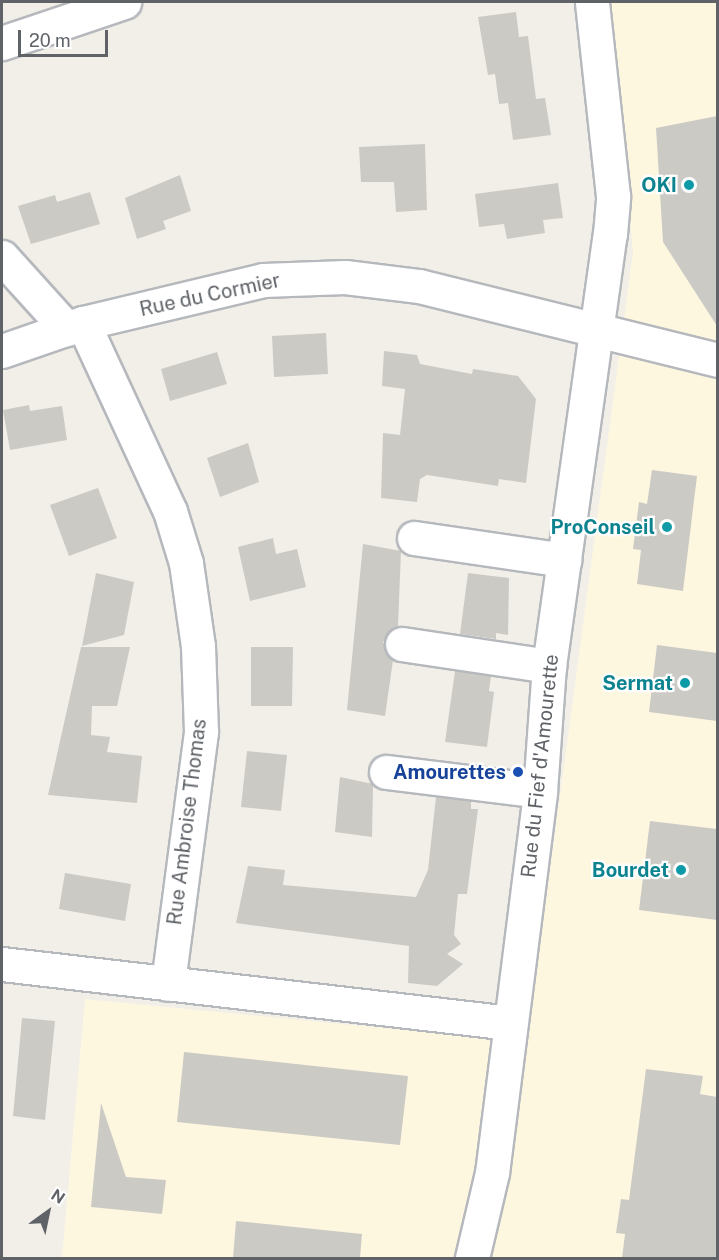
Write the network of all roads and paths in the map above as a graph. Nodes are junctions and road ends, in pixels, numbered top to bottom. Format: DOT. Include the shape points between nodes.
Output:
graph roads {
  1 [pos="124,2"];
  2 [pos="592,2"];
  3 [pos="2,43"];
  4 [pos="2,257"];
  5 [pos="75,326"];
  6 [pos="598,330"];
  7 [pos="2,351"];
  8 [pos="717,360"];
  9 [pos="414,538"];
  10 [pos="564,560"];
  11 [pos="402,644"];
  12 [pos="549,666"];
  13 [pos="386,772"];
  14 [pos="540,791"];
  15 [pos="2,963"];
  16 [pos="168,984"];
  17 [pos="510,1023"];
  18 [pos="472,1258"];
  1 -- 3 [label="street"];
  2 -- 6 [label="street, Rue du Fief d'Amourette" via="613,196"];
  4 -- 5 [label="street, Rue Ambroise Thomas"];
  5 -- 6 [label="street, Rue du Cormier" via="263,280 345,277 419,286"];
  5 -- 7 [label="street, Rue du Cormier"];
  5 -- 16 [label="street, Rue Ambroise Thomas" via="170,512 186,563 198,646 201,732"];
  6 -- 8 [label="street, Rue du Cormier"];
  6 -- 10 [label="street, Rue du Fief d'Amourette"];
  9 -- 10 [label="street"];
  10 -- 12 [label="street, Rue du Fief d'Amourette"];
  11 -- 12 [label="street"];
  12 -- 14 [label="street, Rue du Fief d'Amourette"];
  13 -- 14 [label="street"];
  14 -- 17 [label="street, Rue du Fief d'Amourette"];
  15 -- 16 [label="street"];
  16 -- 17 [label="street"];
  17 -- 18 [label="street, Rue du Fief d'Amourette" via="492,1173"];
}
